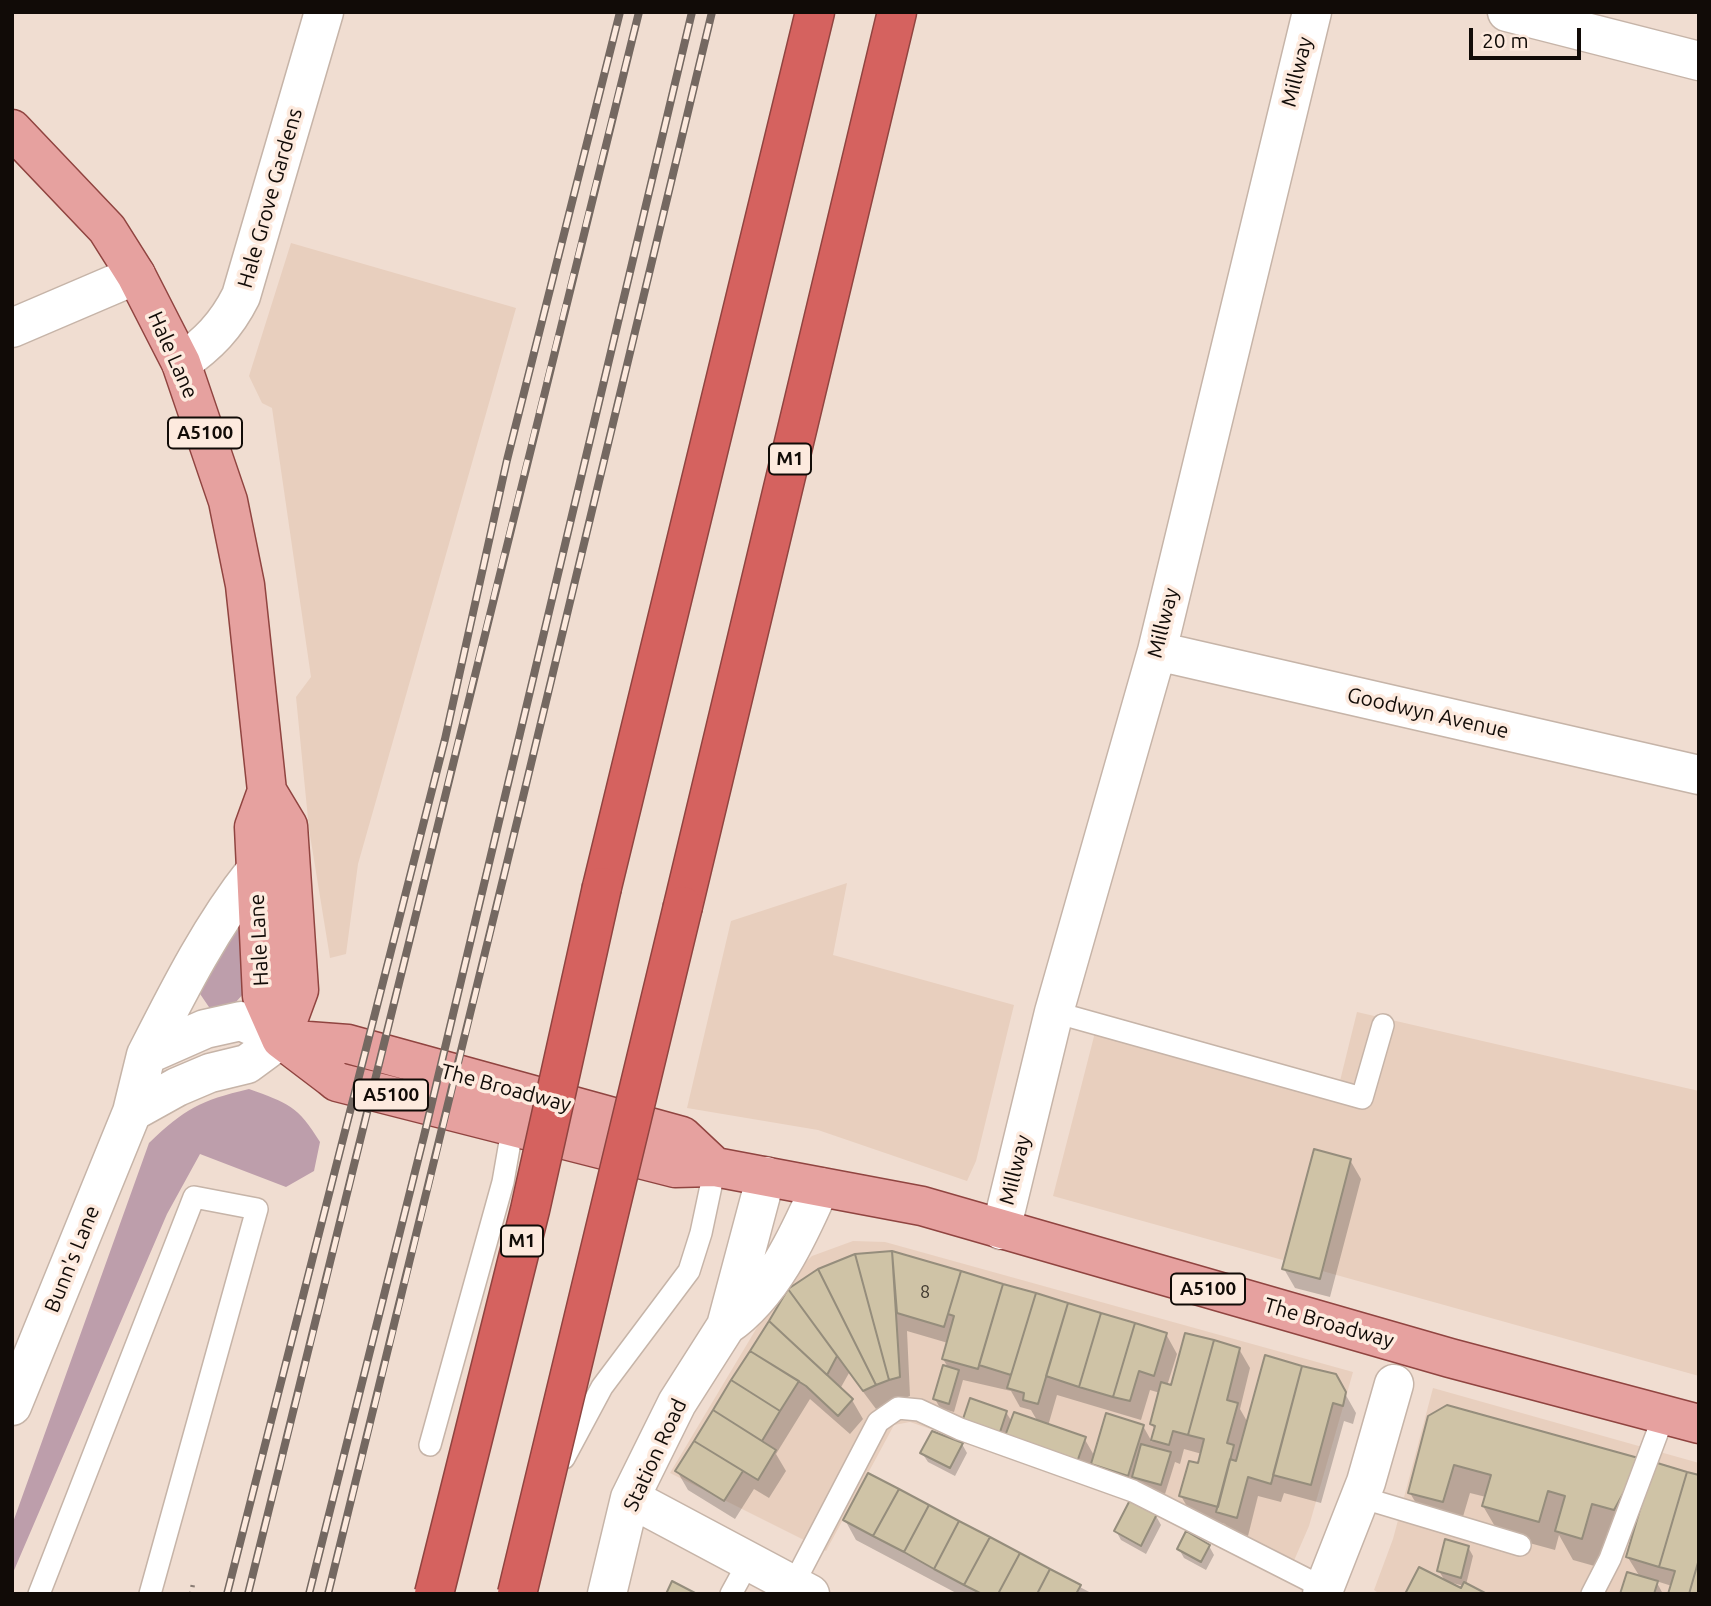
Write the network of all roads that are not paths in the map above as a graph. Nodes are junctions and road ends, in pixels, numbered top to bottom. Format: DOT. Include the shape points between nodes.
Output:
graph roads {
  1 [pos="324,12"];
  2 [pos="815,12"];
  3 [pos="897,12"];
  4 [pos="1312,12"];
  5 [pos="1507,12"];
  6 [pos="1699,61"];
  7 [pos="12,129"];
  8 [pos="136,275"];
  9 [pos="12,328"];
  10 [pos="181,363"];
  11 [pos="1157,650"];
  12 [pos="1699,775"];
  13 [pos="267,791"];
  14 [pos="255,871"];
  15 [pos="1054,1012"];
  16 [pos="1383,1025"];
  17 [pos="281,1039"];
  18 [pos="146,1055"];
  19 [pos="517,1109"];
  20 [pos="132,1112"];
  21 [pos="578,1143"];
  22 [pos="715,1167"];
  23 [pos="766,1176"];
  24 [pos="503,1182"];
  25 [pos="820,1187"];
  26 [pos="1001,1230"];
  27 [pos="726,1326"];
  28 [pos="1394,1384"];
  29 [pos="12,1406"];
  30 [pos="1681,1420"];
  31 [pos="430,1445"];
  32 [pos="564,1458"];
  33 [pos="1360,1497"];
  34 [pos="630,1498"];
  35 [pos="1520,1545"];
  36 [pos="740,1578"];
  37 [pos="801,1589"];
  38 [pos="1323,1591"];
  39 [pos="39,1594"];
  40 [pos="150,1594"];
  41 [pos="434,1594"];
  42 [pos="517,1594"];
  43 [pos="607,1594"];
  44 [pos="1592,1594"];
  1 -- 10 [label="street, Hale Grove Gardens" via="241,296 227,323 206,346"];
  2 -- 41 [label="highway, M1, bridge"];
  3 -- 42 [label="highway, M1, bridge"];
  4 -- 11 [label="street, Millway"];
  5 -- 6 [label="street"];
  7 -- 8 [label="main road, Hale Lane / A5100" via="107,229"];
  8 -- 9 [label="street"];
  8 -- 10 [label="main road, Hale Lane / A5100"];
  10 -- 13 [label="main road, Hale Lane / A5100" via="228,502 245,585"];
  11 -- 12 [label="street, Goodwyn Avenue"];
  11 -- 15 [label="street, Millway"];
  13 -- 14 [label="main road, Hale Lane / A5100" via="254,827"];
  13 -- 17 [label="main road, Hale Lane / A5100" via="288,826 299,990"];
  14 -- 17 [label="main road, Hale Lane / A5100" via="262,996"];
  14 -- 18 [label="street, Bunn's Lane" via="177,994"];
  15 -- 16 [label="lane" via="1362,1098"];
  15 -- 26 [label="street, Millway"];
  17 -- 18 [label="street" via="241,1021 205,1029"];
  17 -- 19 [label="main road, The Broadway / A5100" via="337,1082"];
  17 -- 20 [label="street" via="247,1064 210,1073"];
  18 -- 20 [label="street, Bunn's Lane"];
  19 -- 21 [label="main road, The Broadway / A5100"];
  19 -- 22 [label="main road, The Broadway / A5100" via="682,1136"];
  19 -- 24 [label="lane"];
  20 -- 29 [label="street, Bunn's Lane"];
  21 -- 22 [label="main road, The Broadway / A5100" via="675,1168"];
  21 -- 24 [label="lane"];
  22 -- 23 [label="main road, The Broadway / A5100"];
  22 -- 32 [label="lane" via="689,1271 602,1387"];
  23 -- 25 [label="main road, The Broadway / A5100"];
  23 -- 27 [label="street, Station Road"];
  24 -- 31 [label="lane"];
  25 -- 26 [label="main road, The Broadway / A5100" via="922,1206"];
  25 -- 27 [label="street, Station Road" via="800,1233 751,1309"];
  26 -- 30 [label="main road, The Broadway / A5100"];
  27 -- 34 [label="street, Station Road" via="677,1403"];
  28 -- 33 [label="street"];
  30 -- 44 [label="lane"];
  33 -- 35 [label="lane"];
  33 -- 38 [label="street"];
  34 -- 36 [label="street"];
  34 -- 43 [label="street, Station Road"];
  36 -- 37 [label="street"];
  37 -- 38 [label="lane" via="878,1422 898,1408 919,1410 1133,1490"];
  39 -- 40 [label="lane" via="194,1197 257,1209"];
}
